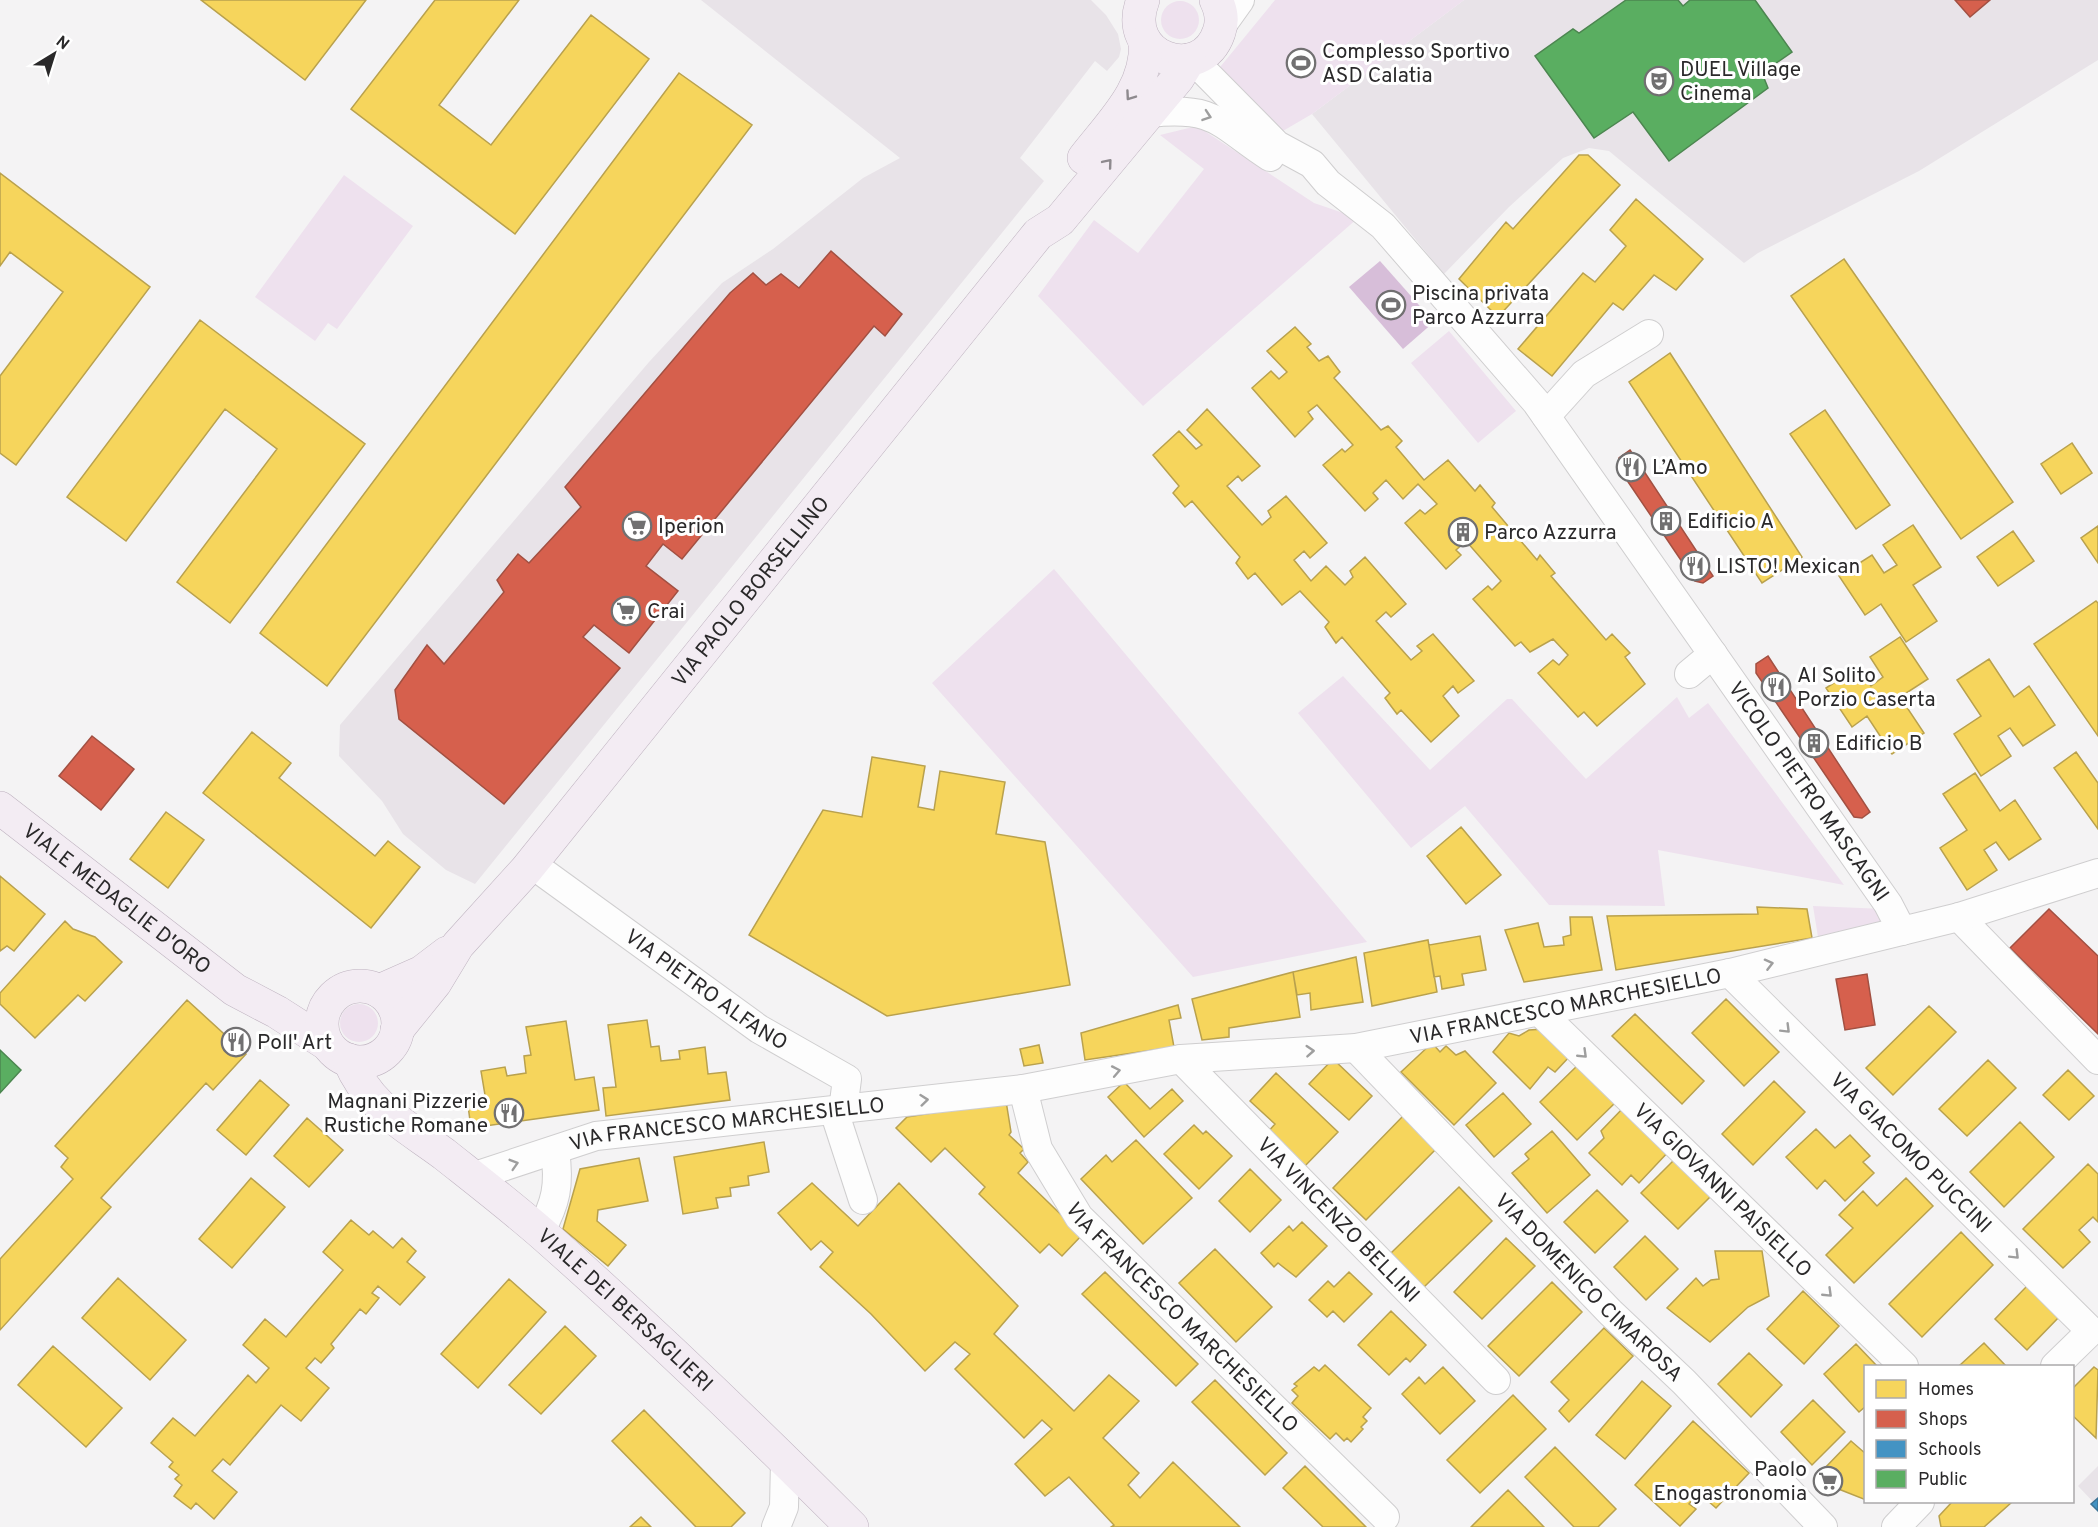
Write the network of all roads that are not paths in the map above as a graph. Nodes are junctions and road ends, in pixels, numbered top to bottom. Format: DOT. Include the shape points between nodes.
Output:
graph roads {
  1 [pos="1143,0"];
  2 [pos="1240,0"];
  3 [pos="1218,14"];
  4 [pos="1145,42"];
  5 [pos="1190,60"];
  6 [pos="1150,113"];
  7 [pos="1328,183"];
  8 [pos="1038,234"];
  9 [pos="1649,333"];
  10 [pos="1546,416"];
  11 [pos="1713,654"];
  12 [pos="1689,674"];
  13 [pos="0,808"];
  14 [pos="544,873"];
  15 [pos="2098,873"];
  16 [pos="1959,917"];
  17 [pos="1902,931"];
  18 [pos="458,945"];
  19 [pos="1730,974"];
  20 [pos="235,990"];
  21 [pos="379,991"];
  22 [pos="1541,1013"];
  23 [pos="397,1030"];
  24 [pos="1356,1048"];
  25 [pos="351,1054"];
  26 [pos="1181,1059"];
  27 [pos="2098,1060"];
  28 [pos="1023,1089"];
  29 [pos="382,1110"];
  30 [pos="838,1115"];
  31 [pos="555,1152"];
  32 [pos="472,1176"];
  33 [pos="863,1200"];
  34 [pos="540,1232"];
  35 [pos="1903,1365"];
  36 [pos="2056,1365"];
  37 [pos="1496,1380"];
  38 [pos="785,1461"];
  39 [pos="1919,1503"];
  40 [pos="1385,1517"];
  41 [pos="776,1527"];
  42 [pos="852,1527"];
  43 [pos="1823,1527"];
  44 [pos="1896,1527"];
  1 -- 4 [label="main road, VIA PAOLO BORSELLINO" via="1138,20"];
  2 -- 3 [label="street"];
  3 -- 5 [label="main road, VIA PAOLO BORSELLINO" via="1210,48"];
  4 -- 5 [label="main road" via="1164,58"];
  4 -- 8 [label="main road, VIA PAOLO BORSELLINO, one-way" via="1142,78 1046,208"];
  5 -- 6 [label="main road, VIA PAOLO BORSELLINO"];
  5 -- 7 [label="street, VICOLO PIETRO MASCAGNI" via="1277,145 1312,164"];
  6 -- 7 [label="street, VICOLO PIETRO MASCAGNI, one-way" via="1198,112 1222,121 1306,181"];
  8 -- 6 [label="main road, VIA PAOLO BORSELLINO, one-way" via="1060,220"];
  7 -- 10 [label="street, VICOLO PIETRO MASCAGNI" via="1383,226"];
  8 -- 18 [label="main road, VIA PAOLO BORSELLINO" via="526,870"];
  9 -- 10 [label="street" via="1584,374"];
  10 -- 11 [label="street, VICOLO PIETRO MASCAGNI"];
  11 -- 12 [label="street"];
  11 -- 17 [label="street, VICOLO PIETRO MASCAGNI" via="1888,904"];
  13 -- 20 [label="main road, VIALE MEDAGLIE D'ORO"];
  14 -- 30 [label="street, VIA PIETRO ALFANO" via="759,1029 847,1079"];
  15 -- 16 [label="street, VIA FRANCESCO MARCHESIELLO"];
  16 -- 17 [label="street, VIA FRANCESCO MARCHESIELLO"];
  16 -- 27 [label="street"];
  19 -- 17 [label="street, VIA FRANCESCO MARCHESIELLO, one-way"];
  18 -- 21 [label="main road, VIA PAOLO BORSELLINO" via="422,972"];
  18 -- 23 [label="main road, VIA PAOLO BORSELLINO" via="435,983"];
  19 -- 22 [label="street, VIA FRANCESCO MARCHESIELLO"];
  19 -- 36 [label="street, VIA GIACOMO PUCCINI, one-way" via="2091,1331"];
  20 -- 25 [label="main road, VIALE MEDAGLIE D'ORO"];
  20 -- 29 [label="main road, VIALE MEDAGLIE D'ORO" via="268,1023"];
  21 -- 23 [label="main road" via="394,1007"];
  21 -- 25 [label="main road" via="354,986 342,990 325,1008 322,1020"];
  22 -- 24 [label="street, VIA FRANCESCO MARCHESIELLO"];
  22 -- 35 [label="street, VIA GIOVANNI PAISIELLO, one-way"];
  23 -- 25 [label="main road" via="394,1041"];
  26 -- 24 [label="street, VIA FRANCESCO MARCHESIELLO, one-way"];
  24 -- 43 [label="street, VIA DOMENICO CIMAROSA"];
  25 -- 29 [label="main road" via="376,1083"];
  28 -- 26 [label="street, VIA FRANCESCO MARCHESIELLO, one-way"];
  26 -- 37 [label="street, VIA VINCENZO BELLINI"];
  30 -- 28 [label="street, VIA FRANCESCO MARCHESIELLO, one-way"];
  28 -- 40 [label="street, VIA FRANCESCO MARCHESIELLO" via="1038,1149 1079,1216"];
  29 -- 32 [label="main road, VIALE DEI BERSAGLIERI"];
  30 -- 31 [label="street, VIA FRANCESCO MARCHESIELLO" via="597,1136"];
  30 -- 33 [label="street"];
  32 -- 31 [label="street, VIA FRANCESCO MARCHESIELLO, one-way"];
  31 -- 34 [label="street" via="557,1187 553,1208"];
  32 -- 34 [label="main road, VIALE DEI BERSAGLIERI"];
  34 -- 38 [label="main road, VIALE DEI BERSAGLIERI"];
  38 -- 41 [label="street" via="784,1507"];
  38 -- 42 [label="main road, VIALE DEI BERSAGLIERI"];
  39 -- 44 [label="street"];
}
